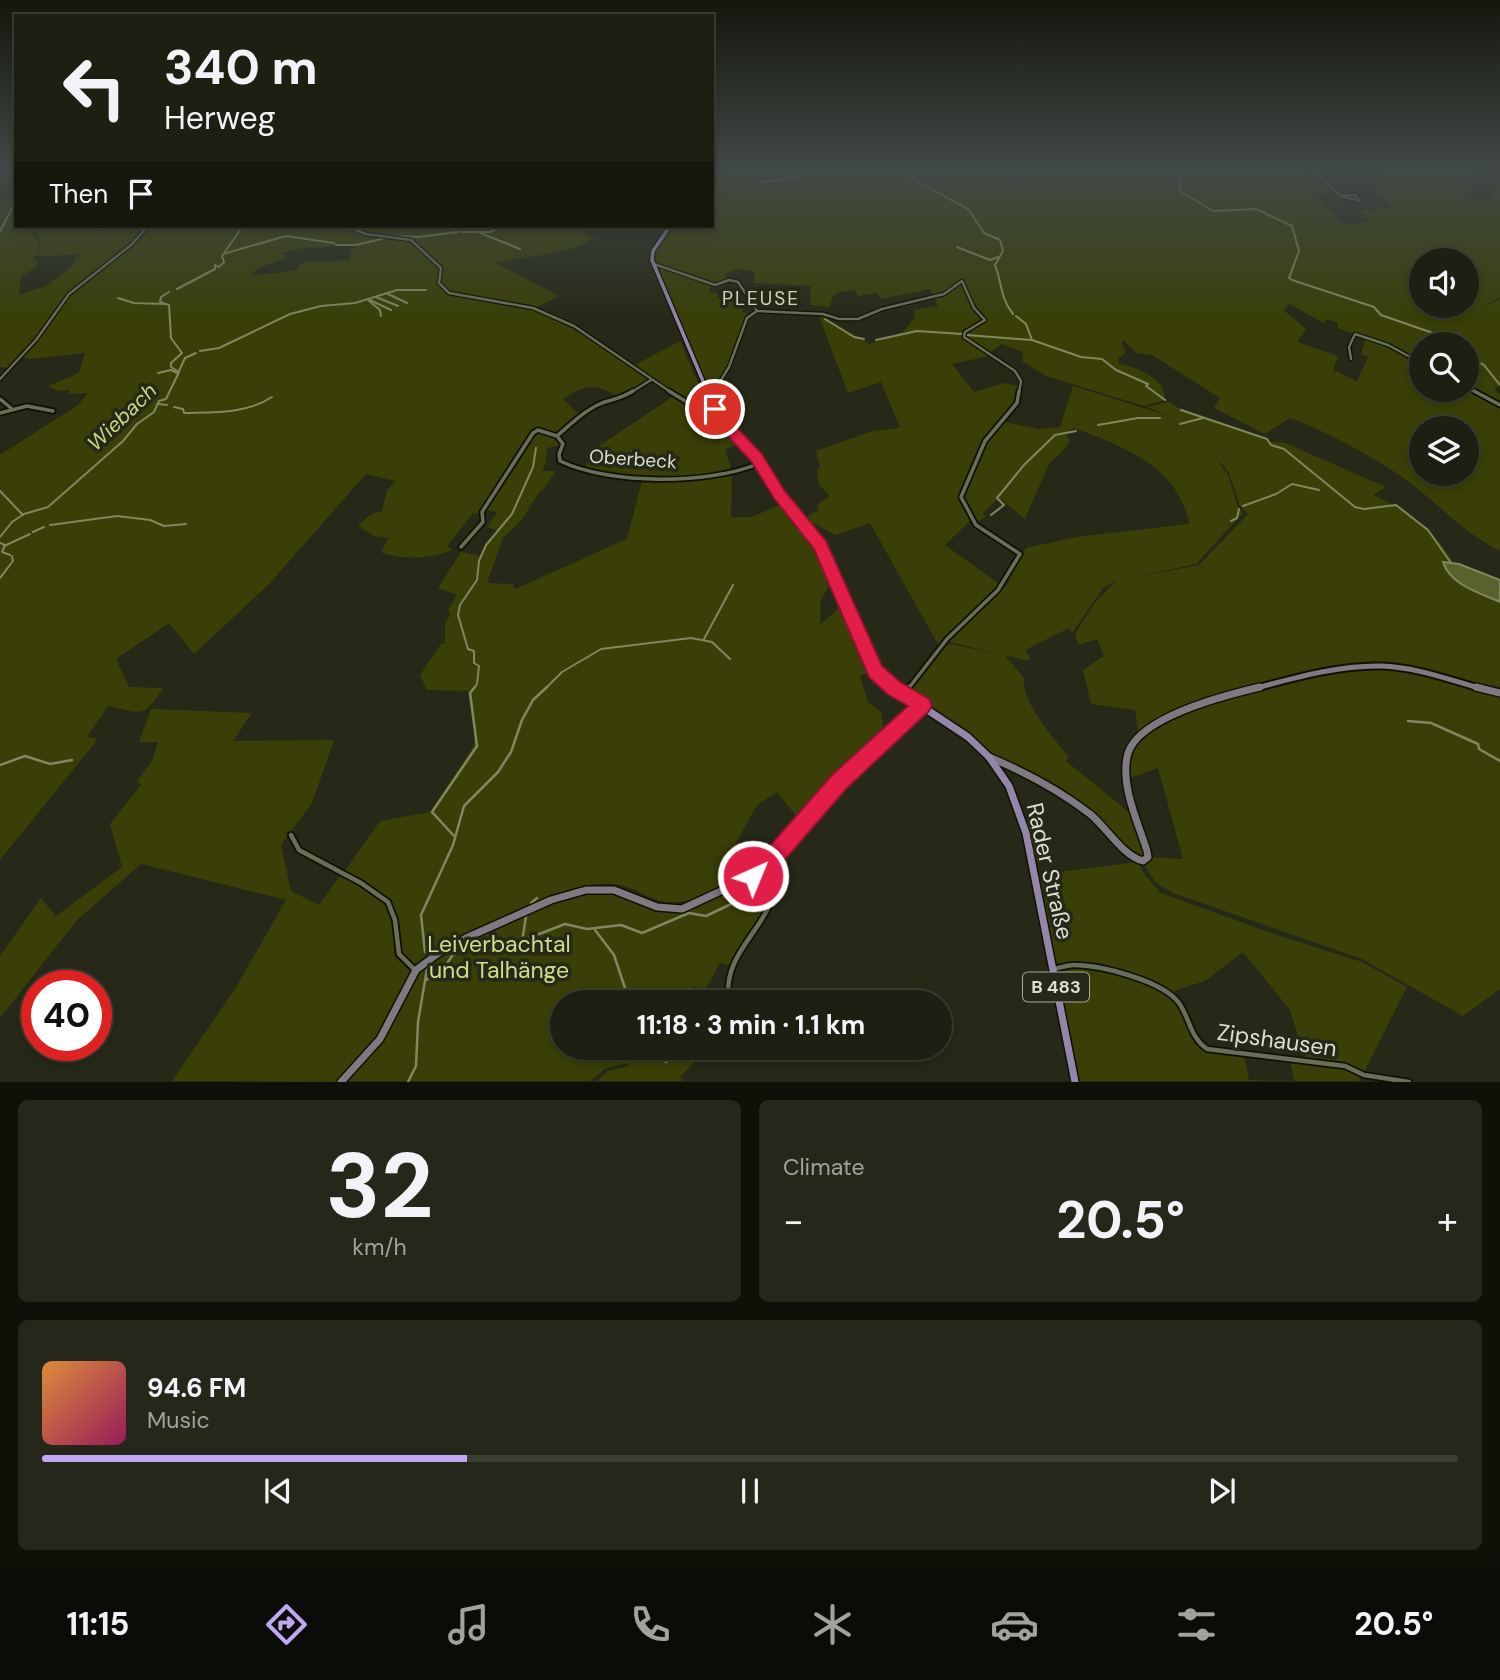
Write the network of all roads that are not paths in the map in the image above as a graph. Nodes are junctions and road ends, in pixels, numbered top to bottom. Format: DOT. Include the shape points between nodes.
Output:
graph roads {
  1 [pos="146,228"];
  2 [pos="350,228"];
  3 [pos="669,228"];
  4 [pos="653,264"];
  5 [pos="757,311"];
  6 [pos="1409,357"];
  7 [pos="1351,359"];
  8 [pos="0,379"];
  9 [pos="651,380"];
  10 [pos="1479,394"];
  11 [pos="710,398"];
  12 [pos="0,399"];
  13 [pos="1500,405"];
  14 [pos="11,408"];
  15 [pos="53,411"];
  16 [pos="0,413"];
  17 [pos="719,418"];
  18 [pos="558,436"];
  19 [pos="760,463"];
  20 [pos="461,547"];
  21 [pos="904,694"];
  22 [pos="1500,694"];
  23 [pos="923,705"];
  24 [pos="989,757"];
  25 [pos="291,835"];
  26 [pos="769,862"];
  27 [pos="1053,969"];
  28 [pos="416,971"];
  29 [pos="726,990"];
  30 [pos="341,1082"];
  31 [pos="1075,1082"];
  32 [pos="1409,1082"];
  1 -- 8 [label="street" via="69,294"];
  2 -- 9 [label="street" via="411,240 441,268 439,283 449,293 539,310 582,330"];
  3 -- 4 [label="main road" via="652,253"];
  4 -- 5 [label="street" via="715,285 738,282"];
  4 -- 11 [label="main road, B 483"];
  5 -- 11 [label="street" via="747,318 733,359"];
  5 -- 21 [label="street" via="858,319 945,294 962,281 985,320 966,331 965,338 1015,371 1021,381 1017,403 985,441 961,497 978,527 1020,554 1016,566 1004,586 944,642"];
  6 -- 7 [label="street" via="1355,334 1349,347"];
  9 -- 17 [label="street"];
  9 -- 18 [label="street, Oberbeck" via="619,400 583,414"];
  10 -- 13 [label="street"];
  11 -- 17 [label="main road, B 483"];
  12 -- 14 [label="street"];
  14 -- 15 [label="street" via="35,405"];
  14 -- 16 [label="street"];
  17 -- 19 [label="main road, B 483"];
  18 -- 19 [label="street, Oberbeck" via="563,444 560,461 584,471 672,477 735,472"];
  18 -- 20 [label="street" via="538,430 533,433 482,512 483,522"];
  19 -- 21 [label="main road, B 483" via="824,552 871,664"];
  21 -- 23 [label="main road, B 483"];
  22 -- 24 [label="street" via="1415,671 1360,666 1225,696 1152,725 1134,738 1125,765 1147,851 1143,861 1135,859 1104,826 1056,789"];
  23 -- 24 [label="main road, B 483"];
  23 -- 26 [label="street" via="839,782"];
  24 -- 27 [label="main road, Rader Straße / B 483" via="1009,786 1023,822"];
  25 -- 28 [label="street" via="299,850 383,897 392,908 397,954"];
  26 -- 28 [label="street" via="753,876 682,909 657,907 614,890 570,893 466,938"];
  26 -- 29 [label="street" via="775,892 770,907 730,966"];
  27 -- 31 [label="main road, Rader Straße / B 483"];
  27 -- 32 [label="street, Zipshausen" via="1085,966 1160,987 1178,1002 1196,1040 1207,1049 1345,1066 1364,1075"];
  28 -- 30 [label="street" via="380,1039"];
}
